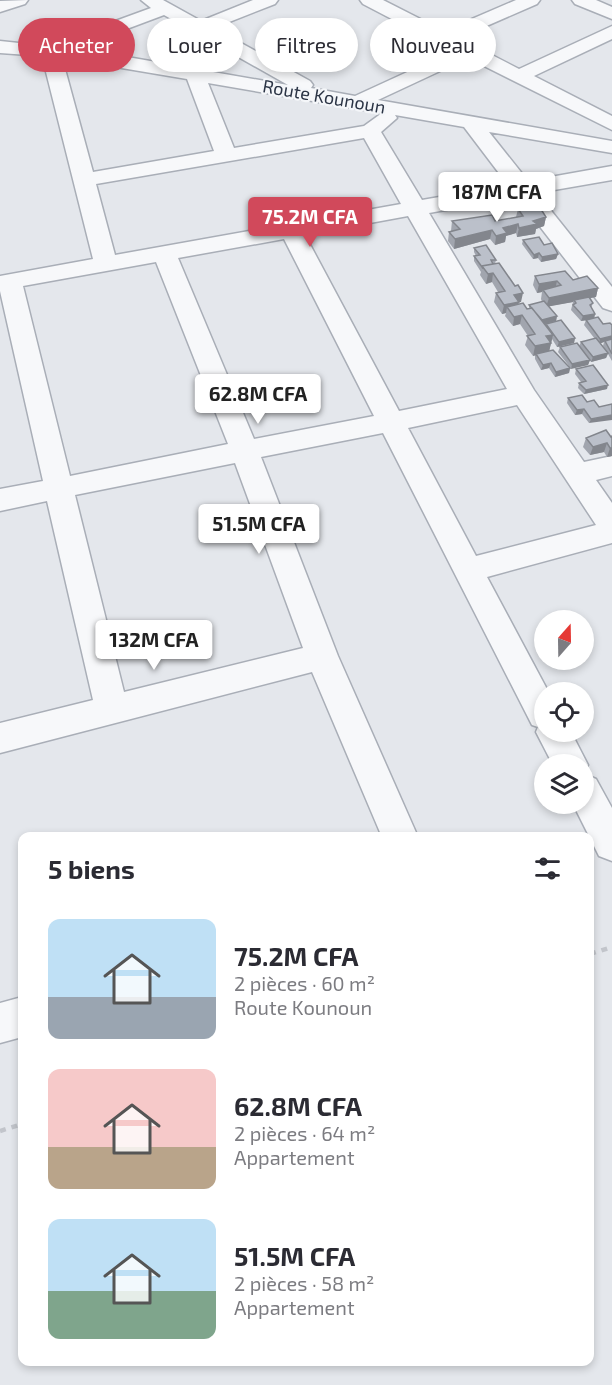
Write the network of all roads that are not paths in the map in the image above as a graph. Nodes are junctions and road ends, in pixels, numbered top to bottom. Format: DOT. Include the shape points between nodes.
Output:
graph roads {
  1 [pos="269,0"];
  2 [pos="370,0"];
  3 [pos="531,0"];
  4 [pos="581,0"];
  5 [pos="157,4"];
  6 [pos="610,11"];
  7 [pos="125,18"];
  8 [pos="181,18"];
  9 [pos="223,18"];
  10 [pos="405,18"];
  11 [pos="490,18"];
  12 [pos="612,32"];
  13 [pos="0,47"];
  14 [pos="18,48"];
  15 [pos="243,53"];
  16 [pos="135,65"];
  17 [pos="496,65"];
  18 [pos="55,72"];
  19 [pos="423,72"];
  20 [pos="195,75"];
  21 [pos="519,76"];
  22 [pos="326,98"];
  23 [pos="356,103"];
  24 [pos="398,110"];
  25 [pos="608,118"];
  26 [pos="471,123"];
  27 [pos="370,131"];
  28 [pos="612,147"];
  29 [pos="226,154"];
  30 [pos="612,173"];
  31 [pos="83,180"];
  32 [pos="523,189"];
  33 [pos="417,208"];
  34 [pos="291,231"];
  35 [pos="164,254"];
  36 [pos="106,264"];
  37 [pos="5,283"];
  38 [pos="612,303"];
  39 [pos="524,394"];
  40 [pos="390,422"];
  41 [pos="245,451"];
  42 [pos="612,466"];
  43 [pos="577,474"];
  44 [pos="60,488"];
  45 [pos="0,500"];
  46 [pos="612,526"];
  47 [pos="612,532"];
  48 [pos="468,570"];
  49 [pos="322,656"];
  50 [pos="534,696"];
  51 [pos="111,708"];
  52 [pos="0,738"];
  53 [pos="594,809"];
  54 [pos="398,832"];
  55 [pos="612,844"];
  56 [pos="594,850"];
  57 [pos="18,1018"];
  58 [pos="0,1023"];
  1 -- 9 [label="street"];
  2 -- 10 [label="street"];
  3 -- 11 [label="street"];
  4 -- 6 [label="street"];
  5 -- 7 [label="street"];
  5 -- 8 [label="street"];
  12 -- 21 [label="street"];
  13 -- 14 [label="street, Route Kounoun"];
  15 -- 22 [label="street"];
  16 -- 20 [label="street, Route Kounoun"];
  17 -- 21 [label="street"];
  18 -- 31 [label="street"];
  19 -- 23 [label="street"];
  20 -- 22 [label="street, Route Kounoun"];
  20 -- 29 [label="street"];
  21 -- 25 [label="street"];
  22 -- 23 [label="street, Route Kounoun"];
  23 -- 24 [label="street, Route Kounoun"];
  24 -- 26 [label="street, Route Kounoun"];
  24 -- 27 [label="street"];
  26 -- 28 [label="street, Route Kounoun"];
  26 -- 32 [label="street"];
  27 -- 29 [label="street"];
  27 -- 33 [label="street"];
  29 -- 31 [label="street"];
  30 -- 32 [label="street"];
  31 -- 36 [label="street"];
  32 -- 33 [label="street"];
  32 -- 38 [label="street"];
  33 -- 34 [label="street"];
  33 -- 39 [label="street"];
  34 -- 35 [label="street"];
  34 -- 40 [label="street"];
  35 -- 36 [label="street"];
  35 -- 41 [label="street"];
  36 -- 37 [label="street"];
  37 -- 44 [label="street"];
  39 -- 40 [label="street"];
  39 -- 43 [label="street"];
  40 -- 41 [label="street"];
  40 -- 48 [label="street"];
  41 -- 44 [label="street"];
  41 -- 49 [label="street"];
  42 -- 43 [label="street"];
  43 -- 46 [label="street"];
  44 -- 45 [label="street"];
  44 -- 51 [label="street"];
  47 -- 48 [label="street"];
  48 -- 50 [label="street"];
  49 -- 51 [label="street"];
  49 -- 54 [label="street"];
  51 -- 52 [label="street"];
  53 -- 55 [label="street"];
  55 -- 56 [label="street"];
  57 -- 58 [label="street"];
}
